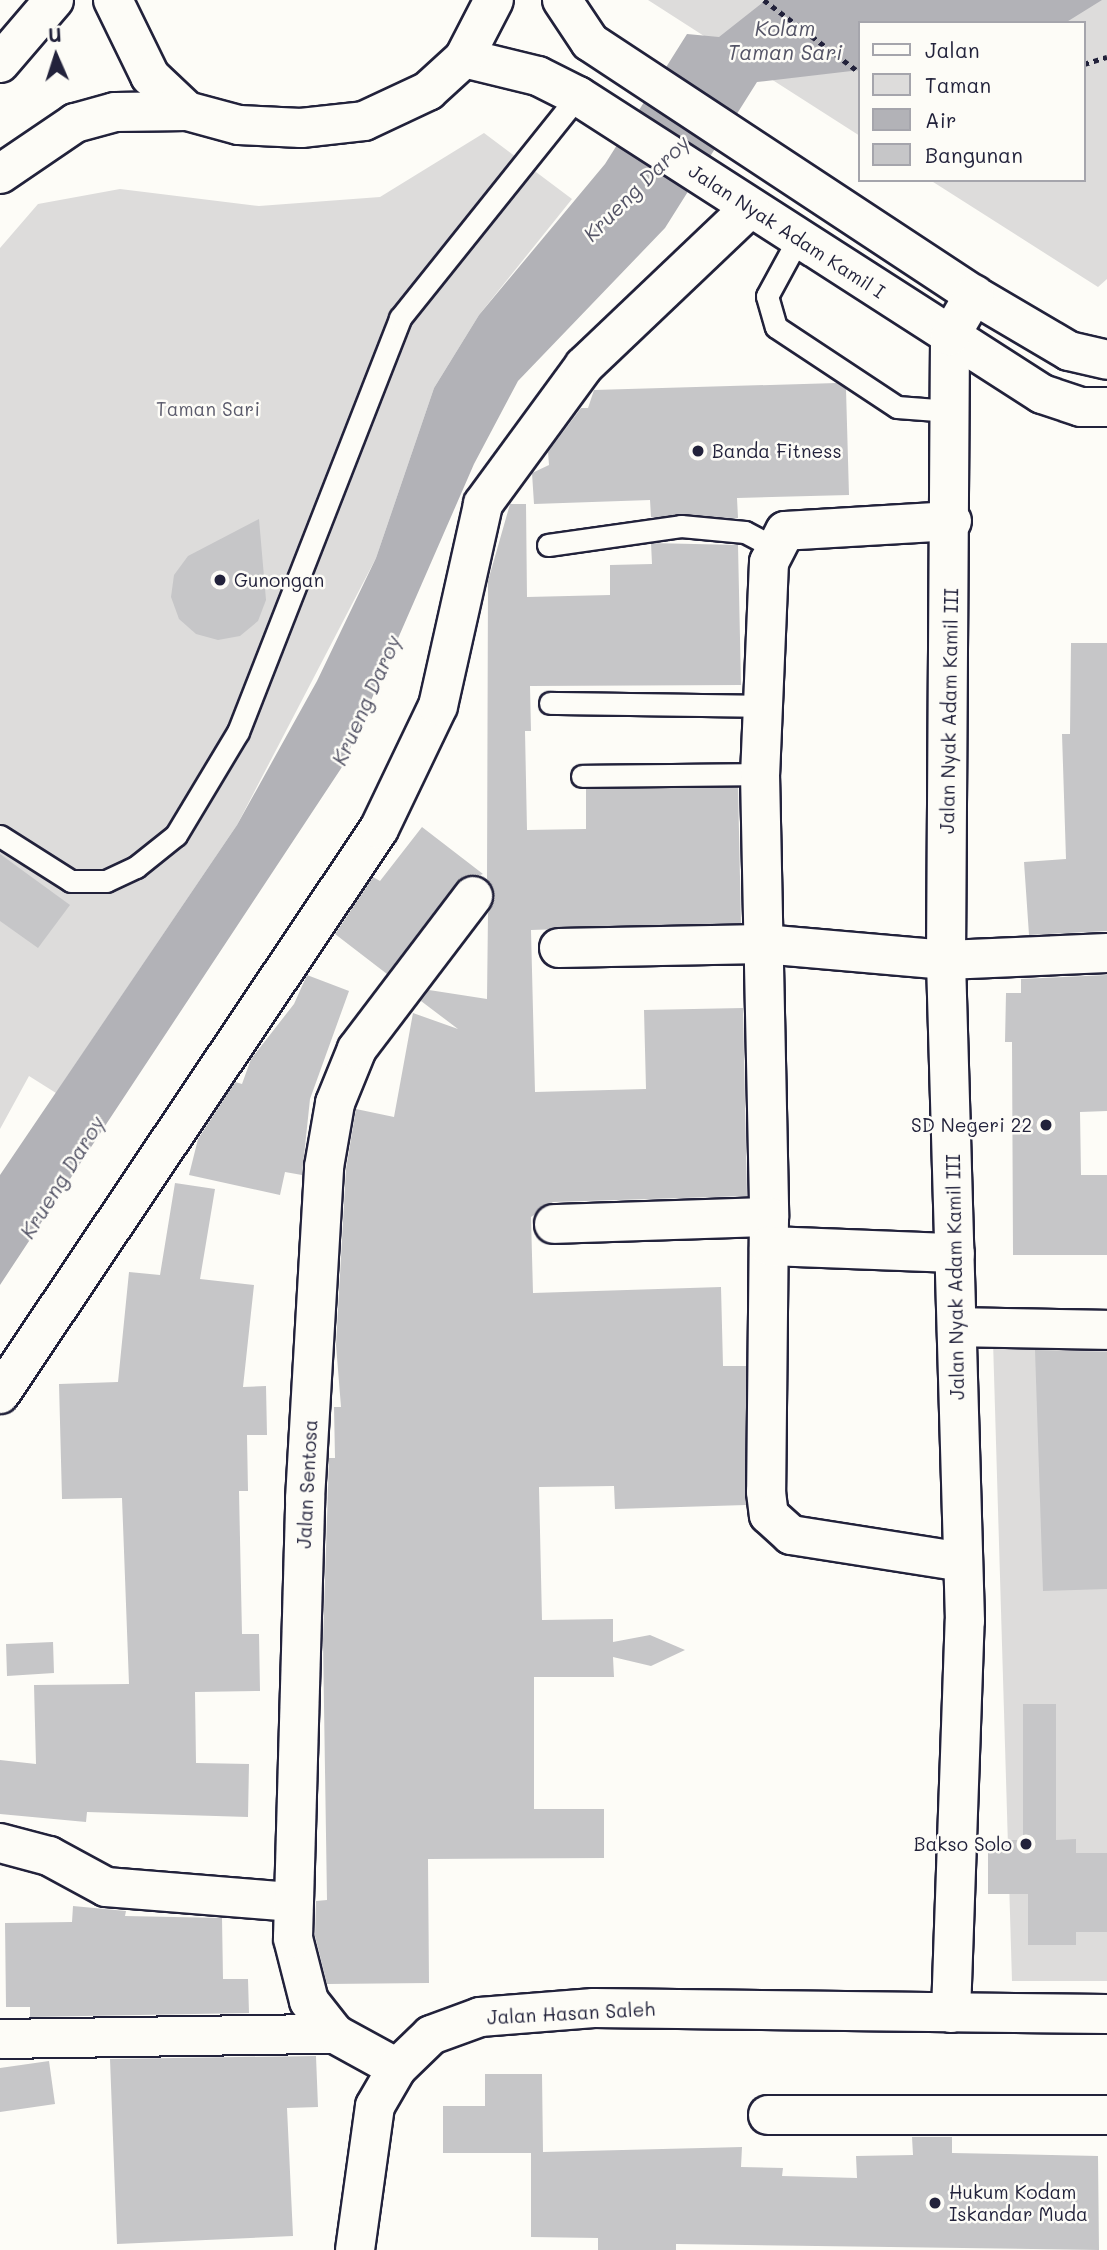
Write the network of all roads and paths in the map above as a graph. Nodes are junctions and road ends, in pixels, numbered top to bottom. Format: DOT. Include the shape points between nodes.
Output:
graph roads {
  1 [pos="54,0"];
  2 [pos="113,0"];
  3 [pos="494,0"];
  4 [pos="562,0"];
  5 [pos="764,0"];
  6 [pos="1107,57"];
  7 [pos="464,58"];
  8 [pos="0,63"];
  9 [pos="1086,63"];
  10 [pos="858,72"];
  11 [pos="593,106"];
  12 [pos="187,111"];
  13 [pos="0,174"];
  14 [pos="750,208"];
  15 [pos="798,239"];
  16 [pos="974,295"];
  17 [pos="950,335"];
  18 [pos="1107,360"];
  19 [pos="1107,407"];
  20 [pos="950,411"];
  21 [pos="952,521"];
  22 [pos="548,545"];
  23 [pos="773,547"];
  24 [pos="550,703"];
  25 [pos="763,706"];
  26 [pos="760,774"];
  27 [pos="582,776"];
  28 [pos="0,836"];
  29 [pos="472,896"];
  30 [pos="764,944"];
  31 [pos="559,948"];
  32 [pos="1107,953"];
  33 [pos="946,960"];
  34 [pos="554,1224"];
  35 [pos="769,1231"];
  36 [pos="956,1253"];
  37 [pos="957,1327"];
  38 [pos="1107,1330"];
  39 [pos="0,1394"];
  40 [pos="963,1562"];
  41 [pos="0,1843"];
  42 [pos="293,1902"];
  43 [pos="951,2013"];
  44 [pos="1107,2014"];
  45 [pos="335,2034"];
  46 [pos="0,2039"];
  47 [pos="397,2068"];
  48 [pos="768,2115"];
  49 [pos="1107,2115"];
  50 [pos="355,2250"];
  1 -- 8 [label="main road"];
  2 -- 12 [label="main road" via="150,76"];
  3 -- 7 [label="main road"];
  4 -- 16 [label="main road" via="590,42"];
  5 -- 10 [label="path"];
  6 -- 9 [label="path"];
  7 -- 11 [label="main road, Jalan Nyak Adam Kamil I" via="538,76"];
  7 -- 12 [label="main road" via="420,96 364,121 301,128 239,125"];
  11 -- 14 [label="main road, Jalan Nyak Adam Kamil I"];
  11 -- 28 [label="lane" via="400,318 238,732 176,835 136,867 106,881 71,881"];
  12 -- 13 [label="main road" via="115,112 75,123"];
  14 -- 15 [label="main road, Jalan Nyak Adam Kamil I"];
  14 -- 39 [label="main road" via="584,366 528,434 483,504 438,706 379,829"];
  15 -- 17 [label="main road, Jalan Nyak Adam Kamil I"];
  15 -- 20 [label="lane" via="767,296 776,327 897,407"];
  16 -- 17 [label="main road"];
  16 -- 18 [label="main road" via="1069,351"];
  17 -- 19 [label="main road, Jalan Nyak Adam Kamil I" via="1042,394 1081,407"];
  17 -- 20 [label="main road, Jalan Nyak Adam Kamil III"];
  20 -- 21 [label="main road, Jalan Nyak Adam Kamil III"];
  21 -- 23 [label="main road" via="808,526 785,531"];
  21 -- 33 [label="main road, Jalan Nyak Adam Kamil III"];
  22 -- 23 [label="lane" via="681,526 745,532"];
  23 -- 25 [label="main road"];
  24 -- 25 [label="lane"];
  25 -- 26 [label="main road"];
  26 -- 27 [label="lane"];
  26 -- 30 [label="main road"];
  29 -- 42 [label="main road, Jalan Sentosa" via="357,1049 335,1103 324,1167"];
  30 -- 31 [label="main road"];
  30 -- 33 [label="main road"];
  30 -- 35 [label="main road"];
  32 -- 33 [label="main road"];
  33 -- 36 [label="main road, Jalan Nyak Adam Kamil III"];
  34 -- 35 [label="main road"];
  35 -- 36 [label="main road"];
  35 -- 40 [label="main road" via="766,1492 773,1522 791,1535"];
  36 -- 37 [label="main road, Jalan Nyak Adam Kamil III"];
  37 -- 38 [label="main road"];
  37 -- 40 [label="main road, Jalan Nyak Adam Kamil III"];
  40 -- 43 [label="main road, Jalan Nyak Adam Kamil III"];
  41 -- 42 [label="main road" via="49,1856 106,1887"];
  42 -- 45 [label="main road, Jalan Sentosa" via="298,1970 309,2001"];
  43 -- 44 [label="main road, Jalan Hasan Saleh"];
  43 -- 47 [label="main road, Jalan Hasan Saleh" via="594,2008 480,2017 431,2035"];
  45 -- 46 [label="main road"];
  45 -- 47 [label="main road, Jalan Sentosa"];
  47 -- 50 [label="main road, Jalan Hasan Saleh" via="372,2117"];
  48 -- 49 [label="main road"];
}
